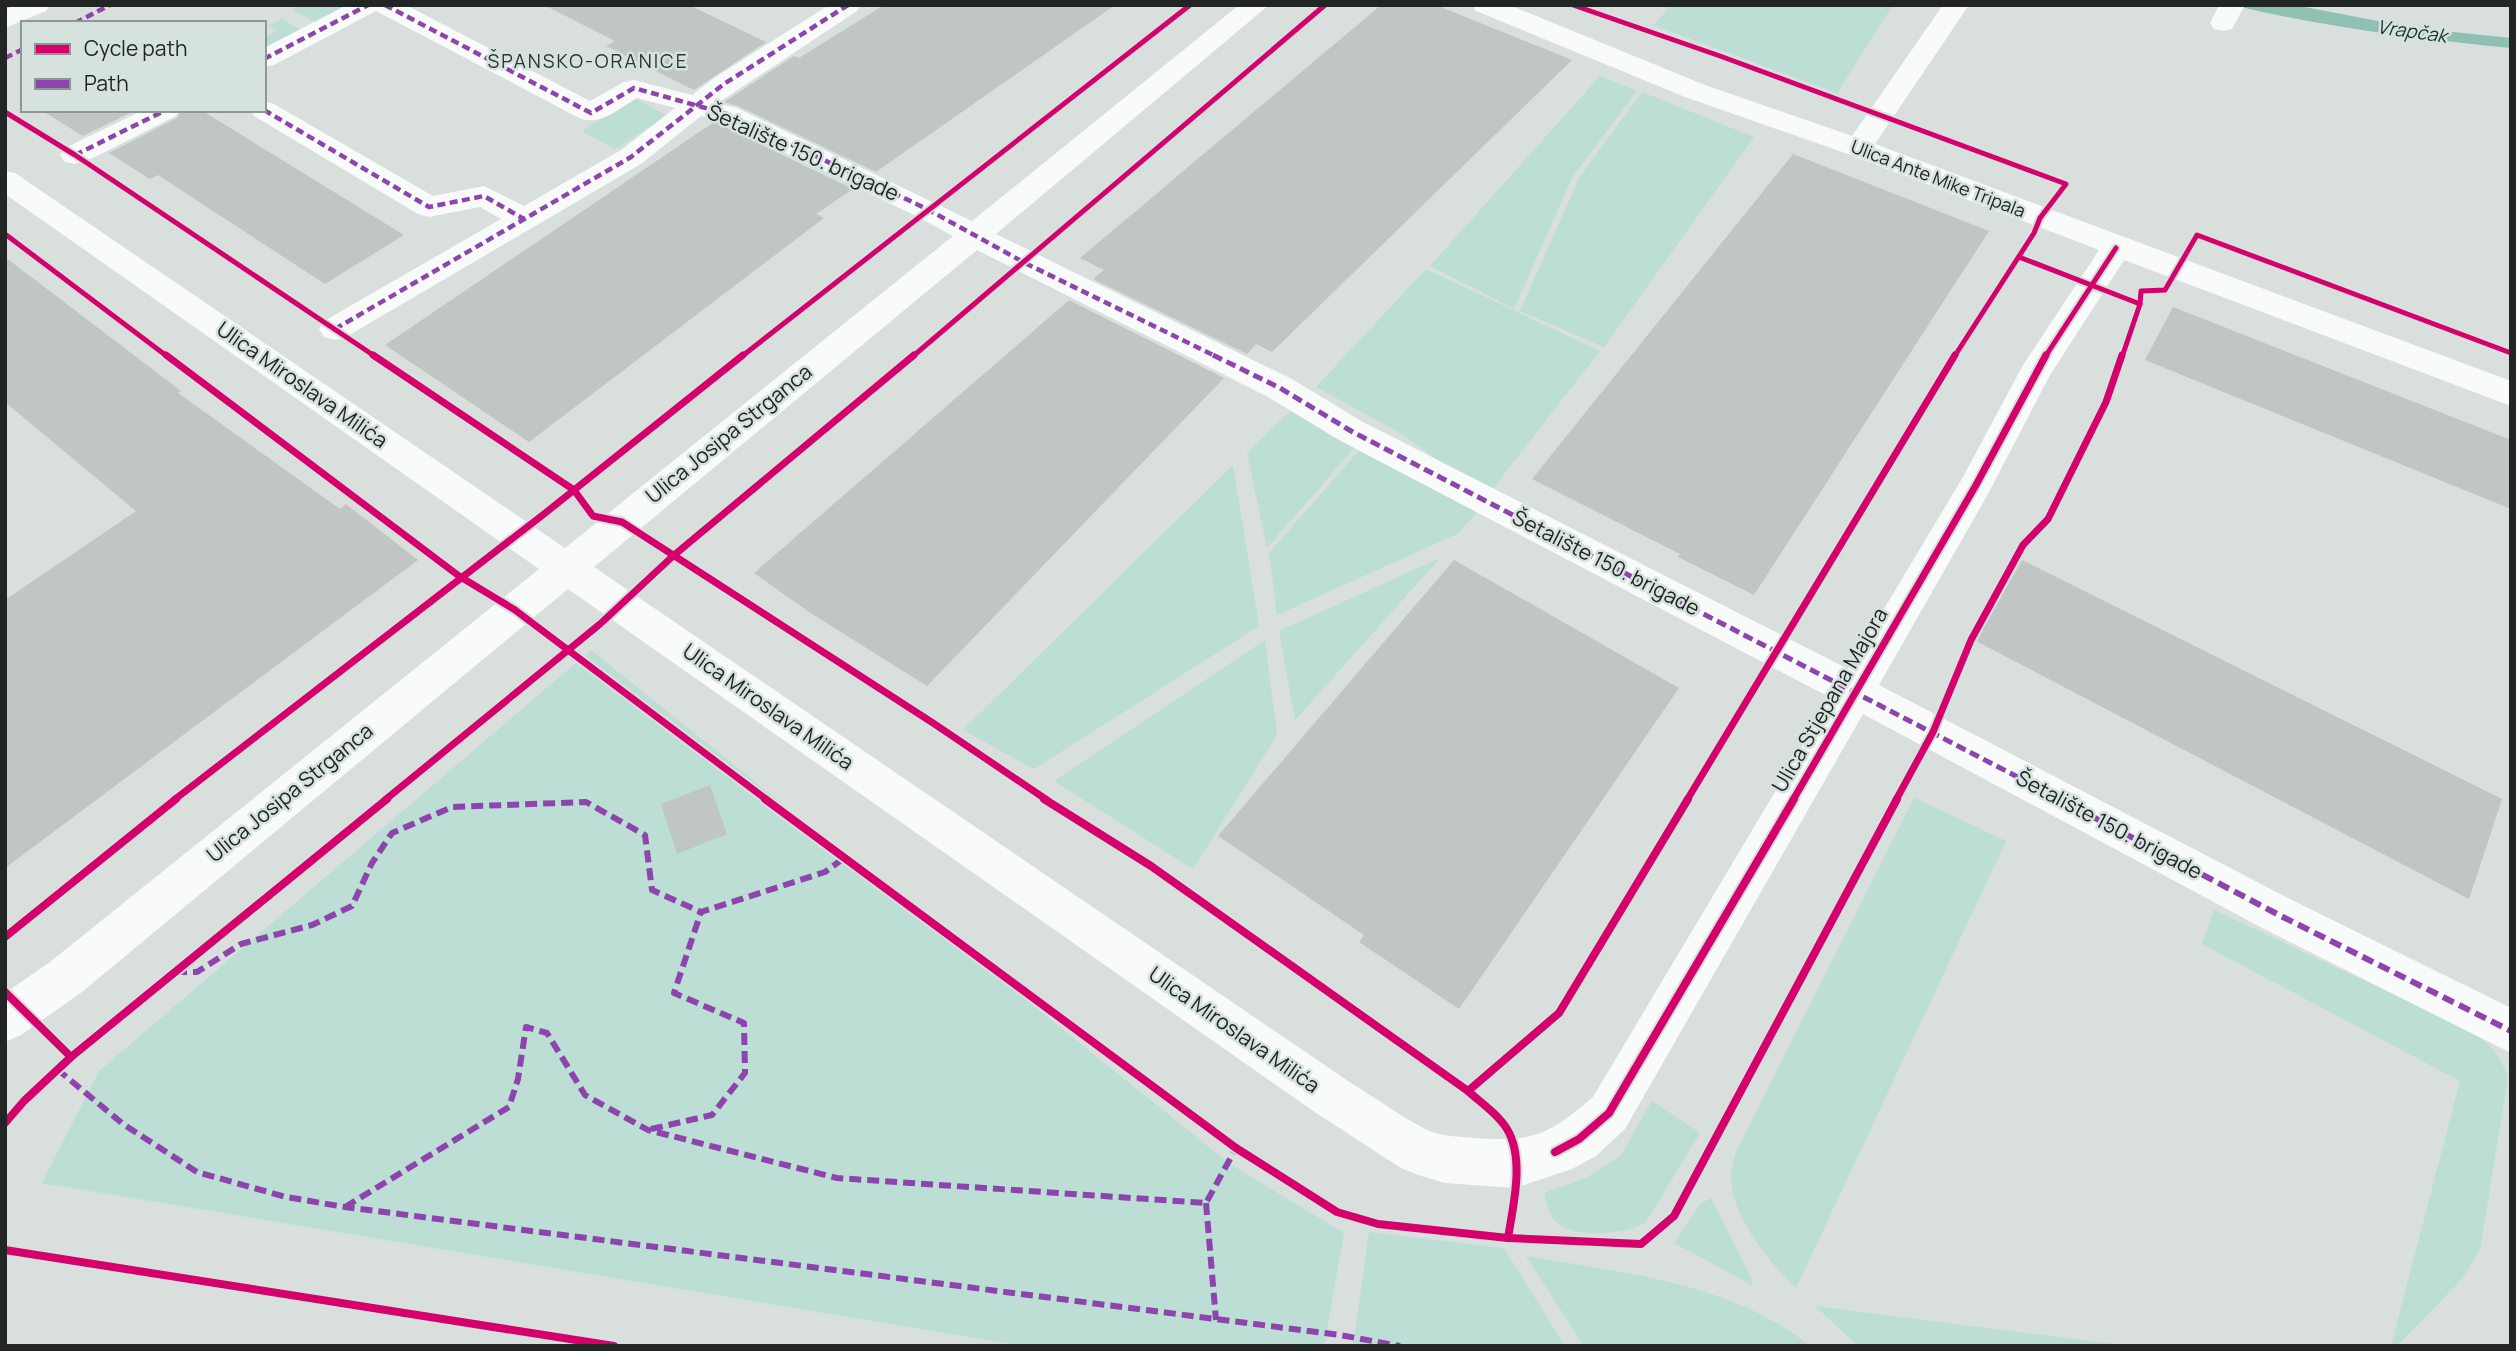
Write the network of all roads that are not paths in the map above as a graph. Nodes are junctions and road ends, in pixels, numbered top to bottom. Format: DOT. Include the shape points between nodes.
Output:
graph roads {
  1 [pos="37,5"];
  2 [pos="368,5"];
  3 [pos="385,5"];
  4 [pos="848,5"];
  5 [pos="1256,5"];
  6 [pos="1485,5"];
  7 [pos="1956,5"];
  8 [pos="5,20"];
  9 [pos="266,58"];
  10 [pos="698,106"];
  11 [pos="266,111"];
  12 [pos="162,112"];
  13 [pos="1858,148"];
  14 [pos="75,155"];
  15 [pos="5,180"];
  16 [pos="524,219"];
  17 [pos="973,236"];
  18 [pos="2116,248"];
  19 [pos="335,329"];
  20 [pos="2511,394"];
  21 [pos="566,567"];
  22 [pos="1855,692"];
  23 [pos="5,1020"];
  24 [pos="2511,1031"];
  25 [pos="1555,1152"];
  1 -- 8 [label="street"];
  2 -- 9 [label="street"];
  3 -- 10 [label="street, Šetalište 150. brigade" via="591,113 635,88"];
  4 -- 10 [label="street" via="724,84"];
  5 -- 17 [label="street, Ulica Josipa Strganca"];
  6 -- 13 [label="street, Ulica Ante Mike Tripala" via="1695,91"];
  7 -- 13 [label="street"];
  10 -- 16 [label="street" via="631,157"];
  10 -- 17 [label="street, Šetalište 150. brigade" via="727,114 927,209"];
  11 -- 16 [label="street" via="429,207 484,196"];
  12 -- 14 [label="street"];
  13 -- 18 [label="street, Ulica Ante Mike Tripala"];
  15 -- 21 [label="street, Ulica Miroslava Milića"];
  16 -- 19 [label="street"];
  17 -- 21 [label="street, Ulica Josipa Strganca"];
  17 -- 22 [label="street, Šetalište 150. brigade" via="1280,388 1350,431"];
  18 -- 20 [label="street, Ulica Ante Mike Tripala"];
  18 -- 22 [label="street, Ulica Stjepana Majora" via="2035,373 1976,485"];
  21 -- 23 [label="street, Ulica Josipa Strganca" via="66,977"];
  21 -- 25 [label="street, Ulica Miroslava Milića" via="1320,1089 1418,1151 1445,1159 1515,1164"];
  22 -- 24 [label="street, Šetalište 150. brigade"];
  22 -- 25 [label="street, Ulica Stjepana Majora" via="1609,1113 1579,1139"];
}
